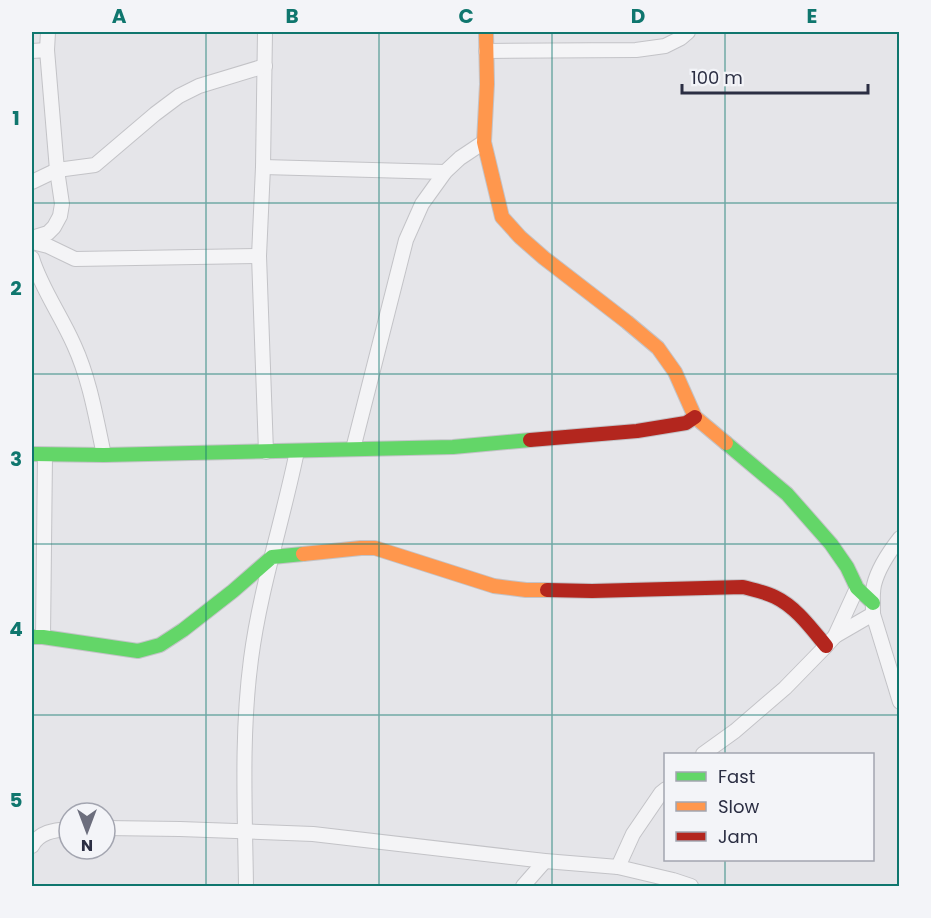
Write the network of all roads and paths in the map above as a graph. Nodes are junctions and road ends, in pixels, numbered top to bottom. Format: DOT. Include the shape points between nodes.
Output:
graph roads {
  1 [pos="48,32"];
  2 [pos="265,32"];
  3 [pos="486,32"];
  4 [pos="688,32"];
  5 [pos="47,50"];
  6 [pos="32,51"];
  7 [pos="486,51"];
  8 [pos="265,66"];
  9 [pos="484,142"];
  10 [pos="263,167"];
  11 [pos="57,170"];
  12 [pos="445,172"];
  13 [pos="32,182"];
  14 [pos="32,240"];
  15 [pos="259,256"];
  16 [pos="32,258"];
  17 [pos="695,417"];
  18 [pos="353,449"];
  19 [pos="297,451"];
  20 [pos="266,452"];
  21 [pos="38,455"];
  22 [pos="104,455"];
  23 [pos="900,538"];
  24 [pos="272,557"];
  25 [pos="857,588"];
  26 [pos="873,609"];
  27 [pos="37,637"];
  28 [pos="830,641"];
  29 [pos="900,702"];
  30 [pos="704,753"];
  31 [pos="664,791"];
  32 [pos="117,828"];
  33 [pos="57,831"];
  34 [pos="245,831"];
  35 [pos="32,846"];
  36 [pos="545,861"];
  37 [pos="618,867"];
  38 [pos="246,886"];
  39 [pos="523,886"];
  40 [pos="691,886"];
  1 -- 5 [label="street"];
  2 -- 8 [label="street"];
  3 -- 7 [label="street"];
  4 -- 7 [label="street" via="665,46 636,51"];
  5 -- 6 [label="street"];
  5 -- 11 [label="street"];
  7 -- 9 [label="street"];
  8 -- 10 [label="street"];
  8 -- 11 [label="street" via="179,96 94,165"];
  9 -- 12 [label="street"];
  9 -- 17 [label="street" via="502,217 544,258 658,348 675,372"];
  10 -- 12 [label="street"];
  10 -- 15 [label="street"];
  11 -- 13 [label="street"];
  11 -- 14 [label="street" via="60,216 48,233"];
  12 -- 18 [label="street" via="422,204 406,240"];
  14 -- 15 [label="street" via="75,259"];
  15 -- 20 [label="street"];
  16 -- 22 [label="street" via="88,382"];
  17 -- 18 [label="street" via="686,423 637,431 453,447"];
  17 -- 25 [label="street" via="787,494 831,544"];
  18 -- 19 [label="street"];
  19 -- 20 [label="street"];
  19 -- 24 [label="street"];
  20 -- 22 [label="street"];
  21 -- 22 [label="street"];
  21 -- 27 [label="street"];
  23 -- 26 [label="street" via="877,578"];
  24 -- 27 [label="street" via="160,645 138,651"];
  24 -- 28 [label="street" via="375,548 494,586 526,590 743,587 781,600"];
  24 -- 34 [label="street" via="251,659 243,769"];
  25 -- 26 [label="street"];
  25 -- 28 [label="street"];
  26 -- 28 [label="street"];
  26 -- 29 [label="street"];
  28 -- 30 [label="street" via="785,688"];
  31 -- 37 [label="street" via="633,834"];
  32 -- 34 [label="street"];
  33 -- 35 [label="street" via="40,834"];
  34 -- 36 [label="street" via="313,834"];
  34 -- 38 [label="street"];
  36 -- 37 [label="street"];
  36 -- 39 [label="street"];
  37 -- 40 [label="street"];
}
